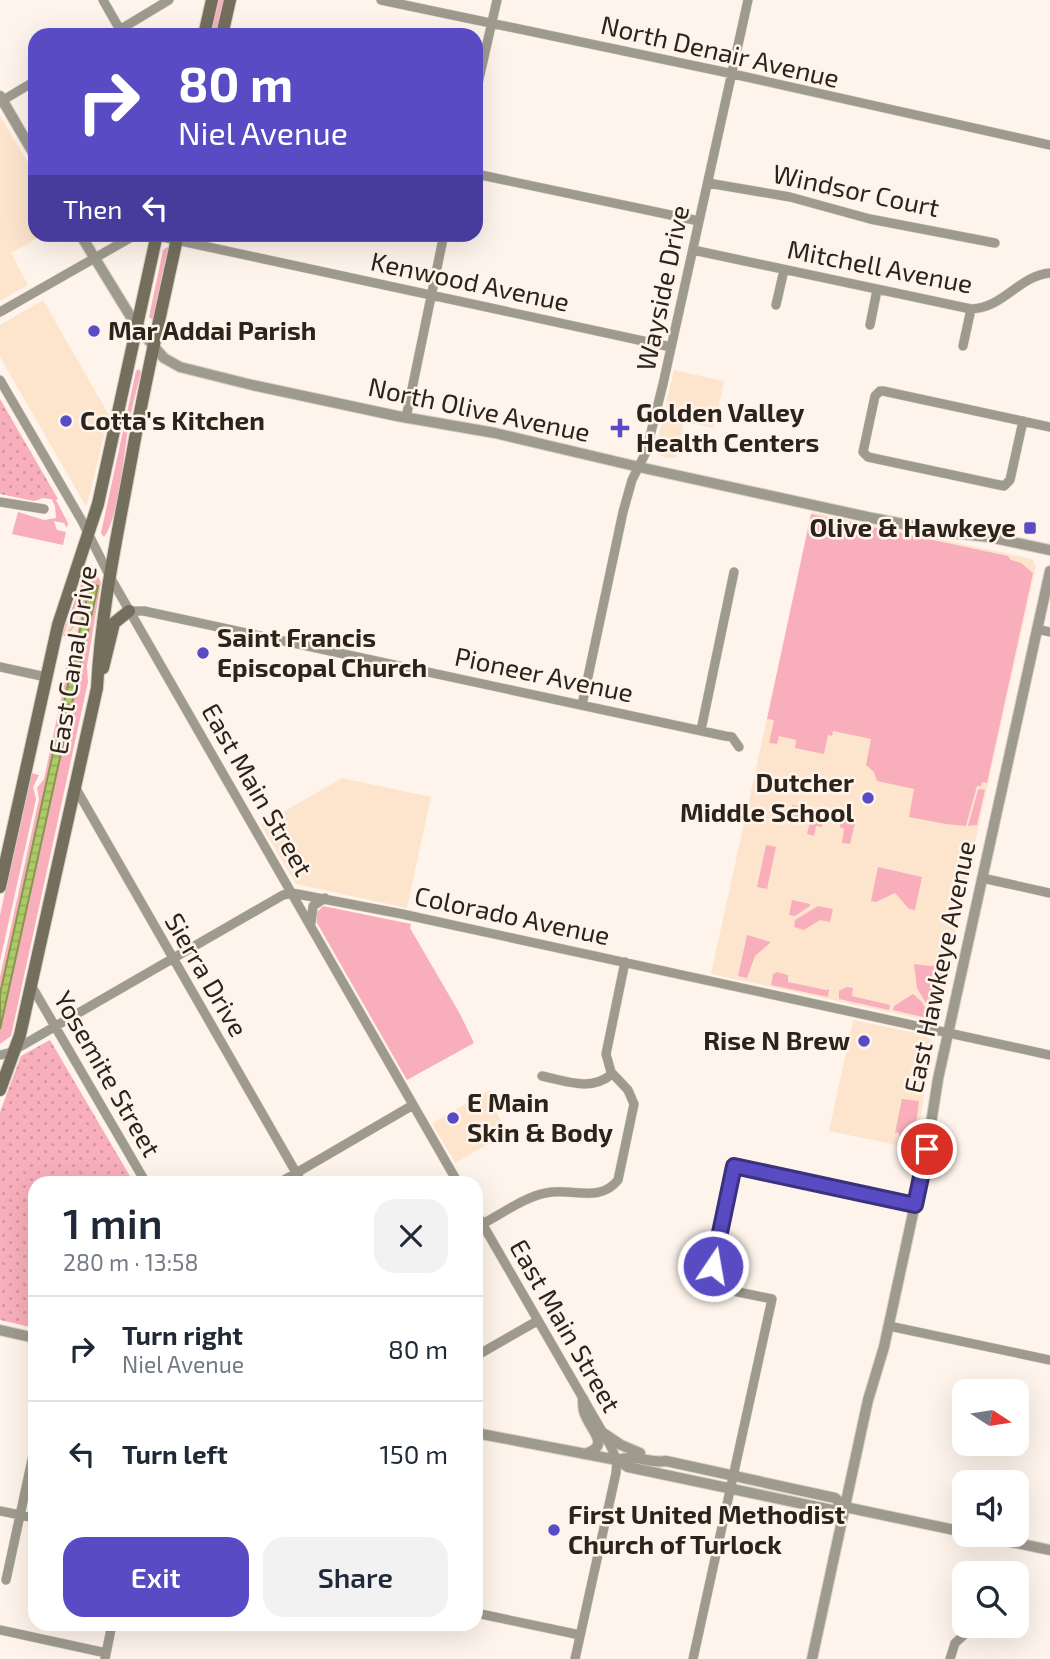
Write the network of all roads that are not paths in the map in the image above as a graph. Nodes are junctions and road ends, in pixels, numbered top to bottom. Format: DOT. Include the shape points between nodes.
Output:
graph roads {
  1 [pos="103,0"];
  2 [pos="170,0"];
  3 [pos="212,0"];
  4 [pos="230,0"];
  5 [pos="381,0"];
  6 [pos="497,0"];
  7 [pos="748,0"];
  8 [pos="492,23"];
  9 [pos="116,28"];
  10 [pos="126,28"];
  11 [pos="206,28"];
  12 [pos="224,28"];
  13 [pos="483,64"];
  14 [pos="732,75"];
  15 [pos="28,85"];
  16 [pos="1,99"];
  17 [pos="28,144"];
  18 [pos="1050,145"];
  19 [pos="483,176"];
  20 [pos="708,183"];
  21 [pos="699,222"];
  22 [pos="85,242"];
  23 [pos="123,242"];
  24 [pos="154,242"];
  25 [pos="177,242"];
  26 [pos="195,242"];
  27 [pos="442,242"];
  28 [pos="995,243"];
  29 [pos="693,250"];
  30 [pos="94,258"];
  31 [pos="783,270"];
  32 [pos="1050,273"];
  33 [pos="877,290"];
  34 [pos="431,296"];
  35 [pos="775,305"];
  36 [pos="971,309"];
  37 [pos="0,312"];
  38 [pos="870,325"];
  39 [pos="136,327"];
  40 [pos="963,346"];
  41 [pos="154,348"];
  42 [pos="671,348"];
  43 [pos="0,380"];
  44 [pos="406,418"];
  45 [pos="1023,421"];
  46 [pos="1050,427"];
  47 [pos="639,467"];
  48 [pos="0,502"];
  49 [pos="44,509"];
  50 [pos="88,533"];
  51 [pos="1050,550"];
  52 [pos="1050,571"];
  53 [pos="734,572"];
  54 [pos="110,577"];
  55 [pos="129,611"];
  56 [pos="1037,629"];
  57 [pos="1050,632"];
  58 [pos="0,667"];
  59 [pos="46,677"];
  60 [pos="97,688"];
  61 [pos="582,705"];
  62 [pos="701,730"];
  63 [pos="739,747"];
  64 [pos="75,787"];
  65 [pos="6,833"];
  66 [pos="982,878"];
  67 [pos="0,887"];
  68 [pos="292,893"];
  69 [pos="1050,893"];
  70 [pos="325,898"];
  71 [pos="312,928"];
  72 [pos="173,958"];
  73 [pos="625,962"];
  74 [pos="31,985"];
  75 [pos="55,1026"];
  76 [pos="948,1033"];
  77 [pos="15,1049"];
  78 [pos="0,1055"];
  79 [pos="1050,1055"];
  80 [pos="612,1074"];
  81 [pos="542,1076"];
  82 [pos="0,1090"];
  83 [pos="413,1105"];
  84 [pos="296,1173"];
  85 [pos="142,1176"];
  86 [pos="291,1176"];
  87 [pos="298,1176"];
  88 [pos="454,1176"];
  89 [pos="915,1205"];
  90 [pos="483,1223"];
  91 [pos="483,1226"];
  92 [pos="537,1321"];
  93 [pos="888,1326"];
  94 [pos="0,1330"];
  95 [pos="28,1336"];
  96 [pos="483,1352"];
  97 [pos="1050,1360"];
  98 [pos="583,1399"];
  99 [pos="603,1433"];
  100 [pos="483,1434"];
  101 [pos="579,1455"];
  102 [pos="617,1461"];
  103 [pos="666,1461"];
  104 [pos="733,1476"];
  105 [pos="28,1478"];
  106 [pos="731,1488"];
  107 [pos="845,1507"];
  108 [pos="0,1511"];
  109 [pos="20,1515"];
  110 [pos="28,1517"];
  111 [pos="952,1529"];
  112 [pos="1029,1546"];
  113 [pos="1050,1550"];
  114 [pos="6,1580"];
  115 [pos="483,1614"];
  116 [pos="0,1630"];
  117 [pos="111,1631"];
  118 [pos="580,1635"];
  119 [pos="961,1638"];
  120 [pos="106,1656"];
  121 [pos="575,1659"];
  122 [pos="693,1659"];
  123 [pos="812,1659"];
  124 [pos="950,1659"];
  1 -- 9 [label="street"];
  2 -- 10 [label="street"];
  3 -- 11 [label="main road"];
  4 -- 12 [label="main road"];
  5 -- 8 [label="street, North Denair Avenue"];
  6 -- 8 [label="street"];
  7 -- 14 [label="street, Wayside Drive"];
  8 -- 13 [label="street"];
  8 -- 14 [label="street, North Denair Avenue"];
  14 -- 18 [label="street, North Denair Avenue"];
  14 -- 20 [label="street, Wayside Drive"];
  15 -- 16 [label="street"];
  16 -- 17 [label="street"];
  19 -- 21 [label="street"];
  20 -- 21 [label="street, Wayside Drive"];
  20 -- 28 [label="street, Windsor Court"];
  21 -- 29 [label="street, Wayside Drive"];
  22 -- 30 [label="street, North Olive Avenue"];
  23 -- 30 [label="street"];
  24 -- 39 [label="main road, East Canal Drive"];
  25 -- 41 [label="main road, East Canal Drive"];
  26 -- 34 [label="street, Kenwood Avenue"];
  27 -- 34 [label="street"];
  29 -- 31 [label="street, Mitchell Avenue"];
  29 -- 42 [label="street, Wayside Drive"];
  30 -- 37 [label="street"];
  30 -- 39 [label="street, North Olive Avenue"];
  31 -- 33 [label="street, Mitchell Avenue"];
  31 -- 35 [label="street"];
  32 -- 36 [label="street, Mitchell Avenue" via="1028,279 990,306"];
  33 -- 36 [label="street, Mitchell Avenue"];
  33 -- 38 [label="street"];
  34 -- 42 [label="street, Kenwood Avenue"];
  34 -- 44 [label="street"];
  36 -- 40 [label="street"];
  39 -- 41 [label="street, North Olive Avenue"];
  39 -- 50 [label="main road, East Canal Drive"];
  41 -- 44 [label="street, North Olive Avenue" via="169,362 197,372"];
  41 -- 54 [label="main road, East Canal Drive"];
  42 -- 47 [label="street, Wayside Drive"];
  43 -- 50 [label="street, East Main Street"];
  44 -- 47 [label="street, North Olive Avenue" via="495,433"];
  45 -- 45 [label="street" via="1010,480 1001,487 868,457 863,449 872,409 878,392 883,391"];
  45 -- 46 [label="street"];
  47 -- 51 [label="street, North Olive Avenue" via="872,518"];
  47 -- 61 [label="street, Wayside Drive" via="620,526"];
  48 -- 49 [label="street"];
  50 -- 54 [label="street, East Main Street"];
  50 -- 59 [label="main road, East Canal Drive"];
  52 -- 56 [label="street, East Hawkeye Avenue"];
  53 -- 62 [label="street"];
  54 -- 55 [label="street, East Main Street"];
  54 -- 60 [label="main road, East Canal Drive"];
  55 -- 60 [label="main road" via="114,623"];
  55 -- 61 [label="street, Pioneer Avenue"];
  55 -- 68 [label="street, East Main Street"];
  56 -- 57 [label="street"];
  56 -- 66 [label="street, East Hawkeye Avenue"];
  58 -- 59 [label="street"];
  59 -- 65 [label="main road, East Canal Drive"];
  60 -- 64 [label="main road, East Canal Drive"];
  61 -- 62 [label="street, Pioneer Avenue"];
  62 -- 63 [label="street, Pioneer Avenue" via="732,737"];
  64 -- 72 [label="street, Sierra Drive"];
  64 -- 74 [label="main road, East Canal Drive"];
  65 -- 67 [label="main road, East Canal Drive"];
  66 -- 69 [label="street"];
  66 -- 76 [label="street, East Hawkeye Avenue"];
  68 -- 70 [label="street, Colorado Avenue"];
  68 -- 71 [label="street, East Main Street"];
  68 -- 72 [label="street"];
  70 -- 71 [label="street" via="312,909"];
  70 -- 73 [label="street, Colorado Avenue"];
  71 -- 83 [label="street, East Main Street"];
  72 -- 75 [label="street"];
  72 -- 84 [label="street, Sierra Drive"];
  73 -- 76 [label="street, Colorado Avenue"];
  73 -- 80 [label="street" via="607,1049"];
  74 -- 75 [label="street, Yosemite Street"];
  74 -- 77 [label="main road, East Canal Drive"];
  75 -- 77 [label="street"];
  75 -- 85 [label="street, Yosemite Street"];
  76 -- 79 [label="street, Colorado Avenue"];
  76 -- 89 [label="street, East Hawkeye Avenue"];
  77 -- 78 [label="street"];
  77 -- 82 [label="main road, East Canal Drive"];
  80 -- 81 [label="street" via="590,1085"];
  80 -- 90 [label="street" via="631,1094 634,1108 616,1182 596,1194 541,1194"];
  83 -- 84 [label="street"];
  83 -- 88 [label="street, East Main Street"];
  84 -- 86 [label="street"];
  84 -- 87 [label="street, Sierra Drive"];
  89 -- 93 [label="street, East Hawkeye Avenue"];
  89 -- 104 [label="street" via="734,1166 709,1286 772,1299"];
  91 -- 92 [label="street, East Main Street"];
  92 -- 96 [label="street"];
  92 -- 98 [label="street, East Main Street"];
  93 -- 97 [label="street"];
  93 -- 107 [label="street, East Hawkeye Avenue"];
  94 -- 95 [label="street"];
  98 -- 99 [label="street, East Main Street"];
  98 -- 101 [label="street" via="584,1413 598,1442 593,1451"];
  99 -- 102 [label="street, East Main Street"];
  99 -- 103 [label="street" via="628,1449"];
  100 -- 101 [label="street"];
  101 -- 102 [label="street"];
  102 -- 103 [label="street" via="630,1456"];
  102 -- 106 [label="street"];
  102 -- 118 [label="street"];
  103 -- 104 [label="street"];
  104 -- 106 [label="street"];
  104 -- 107 [label="street" via="835,1498"];
  105 -- 109 [label="street"];
  106 -- 107 [label="street" via="832,1510"];
  106 -- 122 [label="street"];
  107 -- 111 [label="street"];
  107 -- 123 [label="street, East Hawkeye Avenue"];
  108 -- 109 [label="street"];
  109 -- 110 [label="street"];
  109 -- 114 [label="street"];
  112 -- 113 [label="street"];
  115 -- 118 [label="street"];
  116 -- 120 [label="street"];
  117 -- 120 [label="street"];
  118 -- 121 [label="street"];
  119 -- 124 [label="street"];
}
